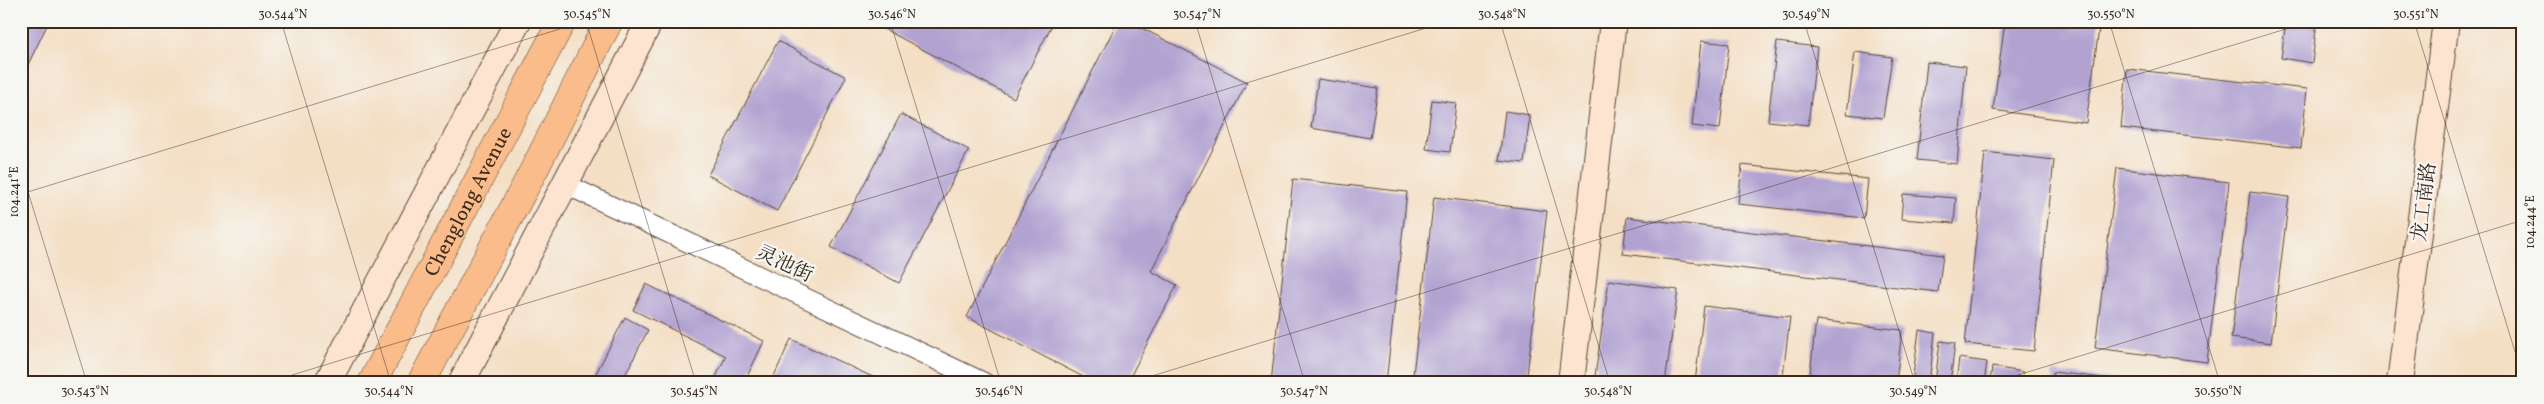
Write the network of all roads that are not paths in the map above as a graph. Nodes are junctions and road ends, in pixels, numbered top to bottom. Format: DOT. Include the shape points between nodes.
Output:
graph roads {
  1 [pos="518,21"];
  2 [pos="562,21"];
  3 [pos="609,21"];
  4 [pos="650,21"];
  5 [pos="1613,21"];
  6 [pos="2446,21"];
  7 [pos="565,184"];
  8 [pos="327,383"];
  9 [pos="372,383"];
  10 [pos="421,383"];
  11 [pos="461,383"];
  12 [pos="985,383"];
  13 [pos="1571,383"];
  14 [pos="2400,383"];
  1 -- 8 [label="street"];
  2 -- 9 [label="highway, Chenglong Avenue"];
  3 -- 10 [label="highway"];
  4 -- 7 [label="street"];
  5 -- 13 [label="street"];
  6 -- 14 [label="street, 龙工南路"];
  7 -- 11 [label="street"];
  7 -- 12 [label="street, 灵池街"];
}
